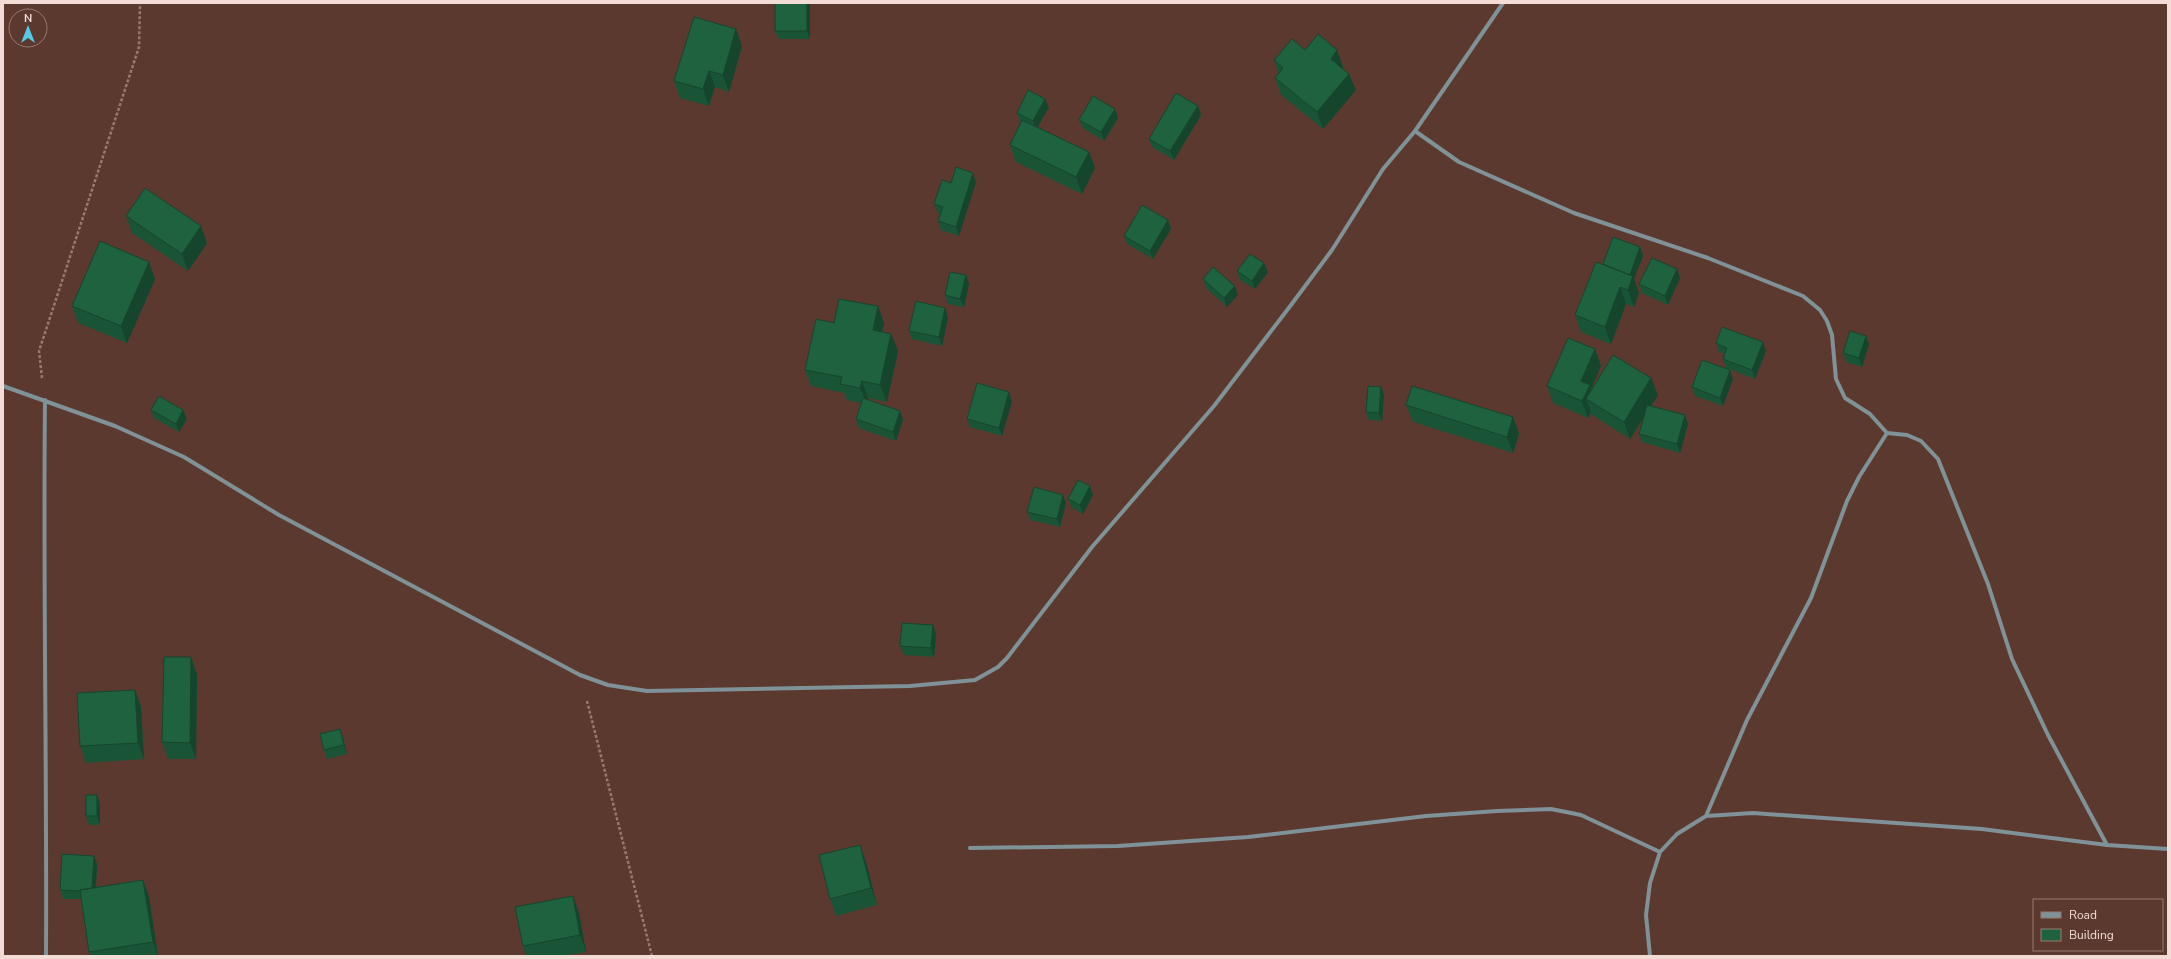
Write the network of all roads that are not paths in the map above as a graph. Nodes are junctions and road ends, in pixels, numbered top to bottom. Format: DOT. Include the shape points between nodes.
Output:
graph roads {
  1 [pos="1503,3"];
  2 [pos="1415,132"];
  3 [pos="3,386"];
  4 [pos="45,400"];
  5 [pos="1887,433"];
  6 [pos="1706,816"];
  7 [pos="2107,845"];
  8 [pos="970,848"];
  9 [pos="2168,849"];
  10 [pos="1660,852"];
  11 [pos="46,956"];
  12 [pos="1650,956"];
  1 -- 2 [label="street"];
  2 -- 4 [label="street" via="1383,169 1332,250 1214,406 1092,547 1007,658 987,674 974,680 936,685 676,691 631,690 608,685 580,675 279,515 184,457 145,438"];
  2 -- 5 [label="street" via="1459,162 1567,210 1708,258 1803,296 1820,310 1830,328 1836,379 1845,398 1870,414"];
  3 -- 4 [label="street"];
  4 -- 11 [label="street" via="43,530"];
  5 -- 6 [label="street" via="1859,477 1811,598 1747,720"];
  5 -- 7 [label="street" via="1907,435 1921,441 1938,459 1988,584 2012,659 2048,735"];
  6 -- 7 [label="street" via="1753,813 1974,829"];
  6 -- 10 [label="street" via="1677,834"];
  7 -- 9 [label="street"];
  8 -- 10 [label="street" via="1125,846 1248,837 1426,816 1551,810 1580,816"];
  10 -- 12 [label="street" via="1650,883 1646,915"];
}
